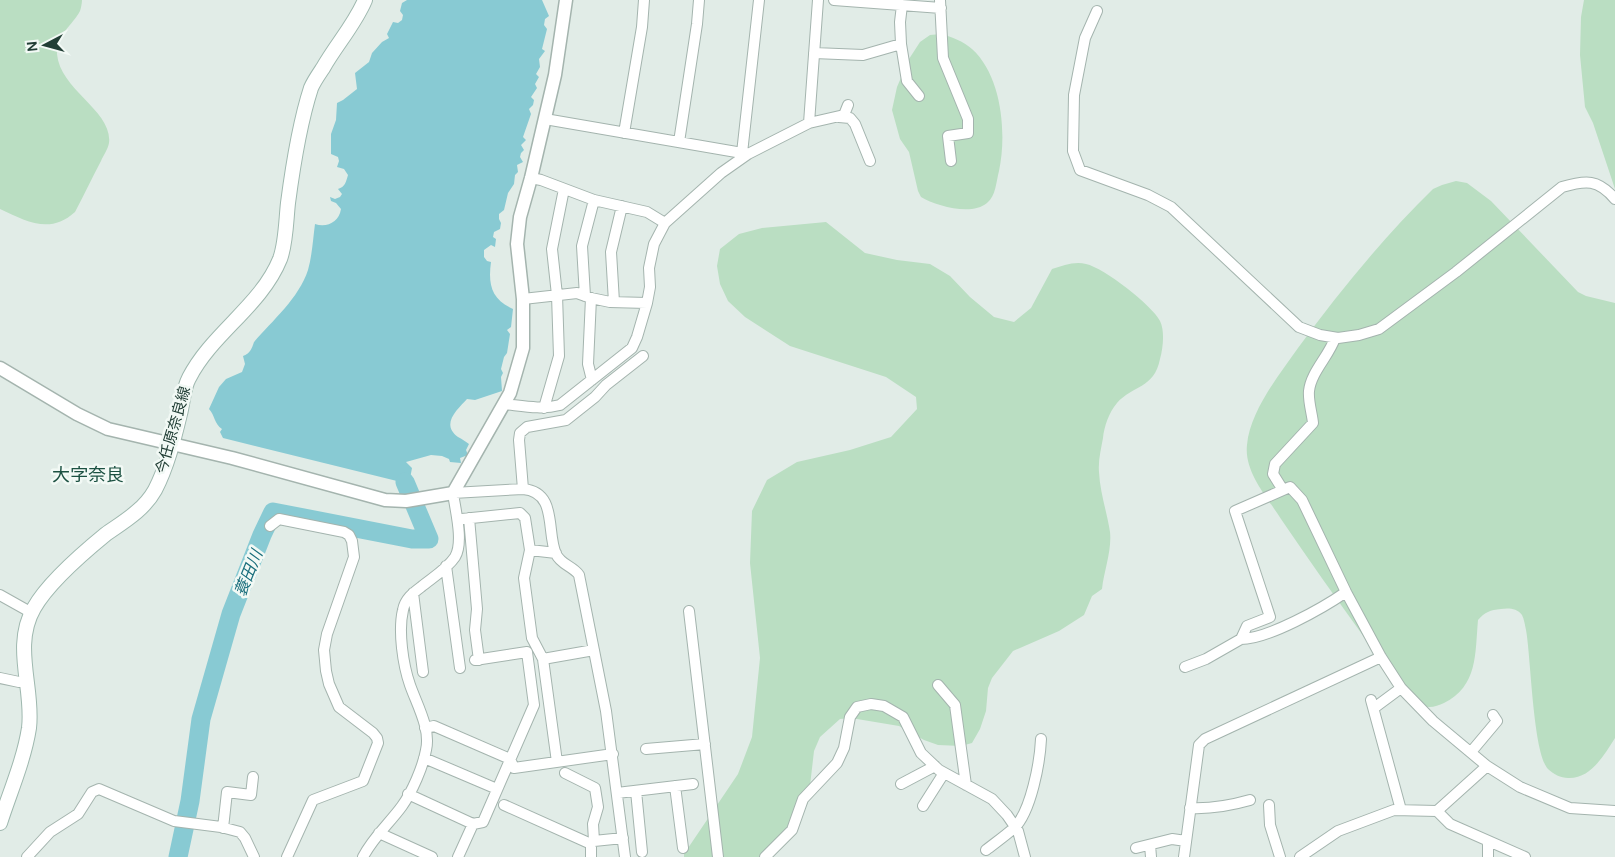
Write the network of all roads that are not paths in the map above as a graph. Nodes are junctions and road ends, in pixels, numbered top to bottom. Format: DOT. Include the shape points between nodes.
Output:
graph roads {
  1 [pos="365,0"];
  2 [pos="566,0"];
  3 [pos="644,0"];
  4 [pos="699,0"];
  5 [pos="759,0"];
  6 [pos="818,0"];
  7 [pos="834,0"];
  8 [pos="860,1"];
  9 [pos="940,4"];
  10 [pos="902,5"];
  11 [pos="1097,11"];
  12 [pos="901,44"];
  13 [pos="814,53"];
  14 [pos="919,96"];
  15 [pos="848,105"];
  16 [pos="839,117"];
  17 [pos="545,119"];
  18 [pos="809,123"];
  19 [pos="624,133"];
  20 [pos="679,142"];
  21 [pos="745,154"];
  22 [pos="950,160"];
  23 [pos="870,161"];
  24 [pos="531,178"];
  25 [pos="564,189"];
  26 [pos="1615,199"];
  27 [pos="594,200"];
  28 [pos="622,206"];
  29 [pos="665,224"];
  30 [pos="557,295"];
  31 [pos="588,297"];
  32 [pos="523,299"];
  33 [pos="614,302"];
  34 [pos="647,303"];
  35 [pos="1335,338"];
  36 [pos="643,356"];
  37 [pos="0,368"];
  38 [pos="592,380"];
  39 [pos="504,404"];
  40 [pos="544,408"];
  41 [pos="172,444"];
  42 [pos="523,489"];
  43 [pos="1283,490"];
  44 [pos="453,493"];
  45 [pos="468,518"];
  46 [pos="457,520"];
  47 [pos="270,526"];
  48 [pos="530,550"];
  49 [pos="556,553"];
  50 [pos="446,566"];
  51 [pos="1346,592"];
  52 [pos="414,593"];
  53 [pos="0,595"];
  54 [pos="689,611"];
  55 [pos="32,613"];
  56 [pos="1241,639"];
  57 [pos="594,650"];
  58 [pos="1381,657"];
  59 [pos="543,659"];
  60 [pos="1185,667"];
  61 [pos="460,668"];
  62 [pos="423,672"];
  63 [pos="0,678"];
  64 [pos="26,682"];
  65 [pos="938,685"];
  66 [pos="1402,688"];
  67 [pos="1493,716"];
  68 [pos="425,728"];
  69 [pos="1041,739"];
  70 [pos="705,744"];
  71 [pos="646,749"];
  72 [pos="1471,752"];
  73 [pos="613,754"];
  74 [pos="424,758"];
  75 [pos="510,759"];
  76 [pos="557,762"];
  77 [pos="935,766"];
  78 [pos="1488,766"];
  79 [pos="565,773"];
  80 [pos="944,773"];
  81 [pos="253,777"];
  82 [pos="693,784"];
  83 [pos="901,784"];
  84 [pos="966,785"];
  85 [pos="675,786"];
  86 [pos="497,790"];
  87 [pos="636,791"];
  88 [pos="617,793"];
  89 [pos="408,794"];
  90 [pos="1250,800"];
  91 [pos="504,805"];
  92 [pos="1269,805"];
  93 [pos="923,806"];
  94 [pos="1190,808"];
  95 [pos="1400,810"];
  96 [pos="1437,811"];
  97 [pos="1615,811"];
  98 [pos="0,823"];
  99 [pos="474,824"];
  100 [pos="1015,827"];
  101 [pos="223,828"];
  102 [pos="379,833"];
  103 [pos="622,838"];
  104 [pos="1186,841"];
  105 [pos="1488,841"];
  106 [pos="592,843"];
  107 [pos="1150,844"];
  108 [pos="683,848"];
  109 [pos="1136,848"];
  110 [pos="986,850"];
  111 [pos="642,852"];
  112 [pos="27,857"];
  113 [pos="254,857"];
  114 [pos="288,857"];
  115 [pos="364,857"];
  116 [pos="432,857"];
  117 [pos="458,857"];
  118 [pos="591,857"];
  119 [pos="625,857"];
  120 [pos="718,857"];
  121 [pos="765,857"];
  122 [pos="1025,857"];
  123 [pos="1151,857"];
  124 [pos="1184,857"];
  125 [pos="1280,857"];
  126 [pos="1300,857"];
  127 [pos="1488,857"];
  128 [pos="1525,857"];
  1 -- 41 [label="main road, 今任原奈良線" via="312,85 292,171 281,255 273,276 187,380"];
  2 -- 17 [label="street"];
  3 -- 19 [label="street"];
  4 -- 20 [label="street"];
  5 -- 21 [label="street"];
  6 -- 13 [label="street"];
  7 -- 8 [label="street"];
  8 -- 10 [label="street"];
  9 -- 10 [label="street"];
  9 -- 22 [label="street" via="943,58 969,129 968,133 948,136"];
  10 -- 12 [label="street"];
  11 -- 35 [label="street" via="1085,38 1074,95 1072,151 1080,170 1171,207 1299,327"];
  12 -- 13 [label="street" via="863,56"];
  12 -- 14 [label="street" via="907,81"];
  13 -- 18 [label="street"];
  15 -- 16 [label="street" via="844,115"];
  16 -- 18 [label="street"];
  16 -- 23 [label="street" via="850,118 855,124"];
  17 -- 19 [label="street"];
  17 -- 24 [label="street"];
  18 -- 21 [label="street"];
  19 -- 20 [label="street"];
  20 -- 21 [label="street"];
  21 -- 29 [label="street"];
  24 -- 25 [label="street"];
  24 -- 32 [label="street" via="520,217 517,244"];
  25 -- 27 [label="street"];
  25 -- 30 [label="street" via="552,250"];
  26 -- 35 [label="street" via="1593,182 1562,187 1379,329"];
  27 -- 28 [label="street"];
  27 -- 31 [label="street" via="582,246"];
  28 -- 29 [label="street" via="647,212"];
  28 -- 33 [label="street" via="611,252"];
  29 -- 34 [label="street" via="654,244"];
  30 -- 31 [label="street" via="577,293"];
  30 -- 32 [label="street"];
  30 -- 40 [label="street" via="558,356"];
  31 -- 33 [label="street"];
  31 -- 38 [label="street" via="588,364"];
  32 -- 39 [label="street" via="523,348"];
  33 -- 34 [label="street"];
  34 -- 38 [label="street" via="632,348"];
  35 -- 43 [label="street" via="1312,379 1309,392 1313,423 1275,464 1273,474"];
  36 -- 42 [label="street" via="566,420 527,427 520,433"];
  37 -- 41 [label="street" via="108,429"];
  38 -- 40 [label="street" via="560,405"];
  39 -- 40 [label="street"];
  39 -- 44 [label="street"];
  41 -- 44 [label="street" via="385,500 406,501"];
  41 -- 55 [label="main road, 今任原奈良線" via="154,491 138,511 55,580"];
  42 -- 44 [label="street"];
  42 -- 49 [label="street" via="539,495 548,509"];
  43 -- 51 [label="street" via="1290,487 1302,500"];
  43 -- 56 [label="street" via="1235,511 1270,617 1248,626"];
  44 -- 46 [label="street"];
  45 -- 46 [label="street"];
  45 -- 48 [label="street" via="520,513 525,518"];
  45 -- 75 [label="street" via="477,609 477,660 527,652 534,704"];
  46 -- 50 [label="street" via="458,547"];
  47 -- 114 [label="street" via="279,519 349,535 354,557 326,634 326,670 339,707 378,738 362,781 313,800"];
  48 -- 49 [label="street"];
  48 -- 59 [label="street" via="524,578 526,595 532,638"];
  49 -- 57 [label="street" via="561,562 579,575"];
  50 -- 52 [label="street"];
  50 -- 61 [label="street"];
  51 -- 56 [label="street" via="1324,608 1252,639"];
  51 -- 58 [label="street"];
  52 -- 62 [label="street"];
  52 -- 68 [label="street" via="403,609 401,628 404,662"];
  53 -- 55 [label="street"];
  54 -- 70 [label="street"];
  55 -- 64 [label="main road, 今任原奈良線" via="26,629"];
  56 -- 60 [label="street"];
  57 -- 59 [label="street"];
  57 -- 73 [label="street"];
  58 -- 66 [label="street"];
  58 -- 94 [label="street" via="1198,744"];
  59 -- 76 [label="street"];
  63 -- 64 [label="street"];
  64 -- 98 [label="main road, 今任原奈良線" via="29,728"];
  65 -- 84 [label="street" via="956,705"];
  66 -- 72 [label="street" via="1433,721"];
  66 -- 95 [label="street" via="1372,704"];
  67 -- 72 [label="street" via="1497,720"];
  68 -- 74 [label="street" via="427,748"];
  68 -- 75 [label="street" via="434,726"];
  69 -- 100 [label="street" via="1035,782"];
  70 -- 71 [label="street"];
  70 -- 120 [label="street"];
  72 -- 78 [label="street"];
  73 -- 76 [label="street"];
  73 -- 88 [label="street"];
  74 -- 86 [label="street"];
  74 -- 89 [label="street"];
  75 -- 76 [label="street" via="514,768"];
  75 -- 86 [label="street"];
  77 -- 80 [label="street"];
  77 -- 83 [label="street"];
  77 -- 121 [label="street" via="921,752 903,717 884,706 857,707 850,717 844,748 837,763 803,800 792,830"];
  78 -- 96 [label="street"];
  78 -- 97 [label="street" via="1520,787 1570,808"];
  79 -- 106 [label="street" via="595,788 598,807"];
  80 -- 84 [label="street"];
  80 -- 93 [label="street"];
  81 -- 101 [label="street" via="251,795 227,792"];
  82 -- 85 [label="street"];
  84 -- 100 [label="street" via="992,799"];
  85 -- 87 [label="street"];
  85 -- 108 [label="street"];
  86 -- 99 [label="street" via="483,822"];
  87 -- 88 [label="street"];
  87 -- 111 [label="street"];
  88 -- 103 [label="street"];
  89 -- 99 [label="street"];
  89 -- 102 [label="street" via="403,805"];
  90 -- 94 [label="street" via="1208,809"];
  91 -- 106 [label="street"];
  92 -- 125 [label="street" via="1270,825"];
  94 -- 104 [label="street"];
  95 -- 96 [label="street"];
  95 -- 126 [label="street" via="1338,831"];
  96 -- 105 [label="street" via="1450,824"];
  99 -- 117 [label="street"];
  100 -- 110 [label="street"];
  100 -- 122 [label="street"];
  101 -- 112 [label="street" via="174,821 99,788 92,792 78,814 50,832"];
  101 -- 113 [label="street" via="240,832"];
  102 -- 115 [label="street"];
  102 -- 116 [label="street"];
  103 -- 106 [label="street"];
  103 -- 119 [label="street"];
  104 -- 107 [label="street" via="1172,839"];
  104 -- 124 [label="street"];
  105 -- 127 [label="street"];
  105 -- 128 [label="street"];
  106 -- 118 [label="street"];
  107 -- 109 [label="street"];
  107 -- 123 [label="street"];
}
